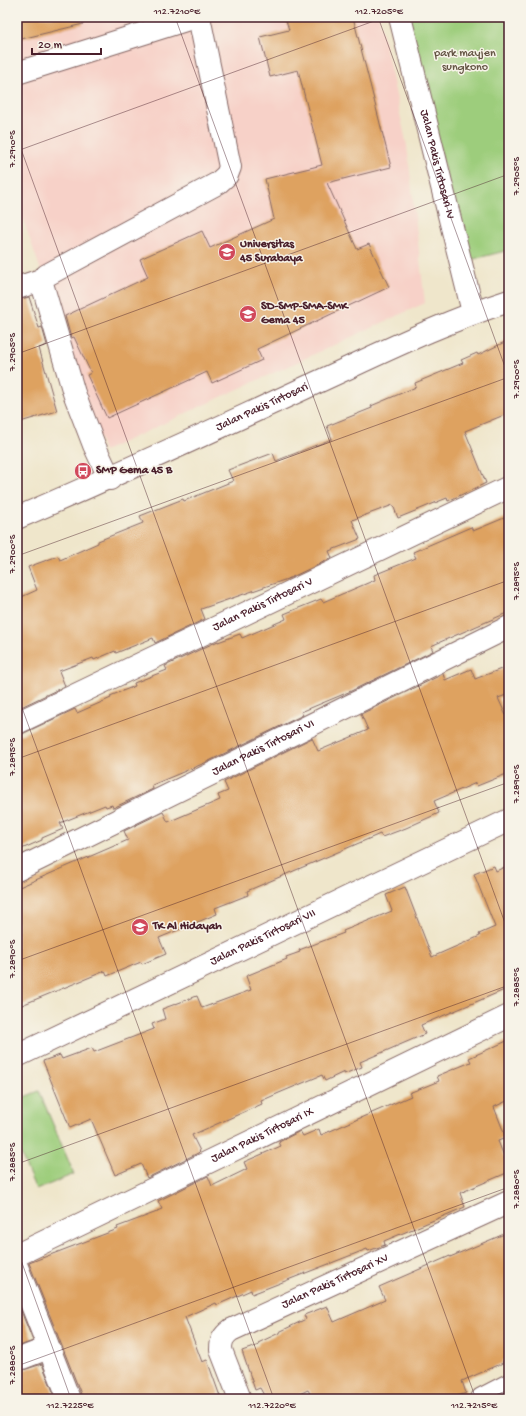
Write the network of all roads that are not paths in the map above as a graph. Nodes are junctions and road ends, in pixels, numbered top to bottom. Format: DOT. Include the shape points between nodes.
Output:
graph roads {
  1 [pos="195,17"];
  2 [pos="199,17"];
  3 [pos="400,17"];
  4 [pos="17,73"];
  5 [pos="41,280"];
  6 [pos="17,288"];
  7 [pos="509,301"];
  8 [pos="473,312"];
  9 [pos="110,479"];
  10 [pos="509,487"];
  11 [pos="17,518"];
  12 [pos="509,627"];
  13 [pos="17,723"];
  14 [pos="509,820"];
  15 [pos="17,870"];
  16 [pos="509,1016"];
  17 [pos="17,1056"];
  18 [pos="509,1202"];
  19 [pos="17,1255"];
  20 [pos="17,1267"];
  21 [pos="48,1348"];
  22 [pos="17,1360"];
  23 [pos="509,1385"];
  24 [pos="69,1399"];
  25 [pos="240,1399"];
  26 [pos="482,1399"];
  1 -- 4 [label="street"];
  2 -- 5 [label="street" via="230,167 228,175 218,183"];
  3 -- 8 [label="street, Jalan Pakis Tirtosari IV"];
  5 -- 6 [label="street"];
  5 -- 9 [label="street" via="74,393"];
  7 -- 8 [label="street, Jalan Pakis Tirtosari"];
  8 -- 9 [label="street, Jalan Pakis Tirtosari"];
  9 -- 11 [label="street, Jalan Pakis Tirtosari"];
  10 -- 13 [label="street, Jalan Pakis Tirtosari V"];
  12 -- 15 [label="street, Jalan Pakis Tirtosari VI"];
  14 -- 17 [label="street, Jalan Pakis Tirtosari VII"];
  16 -- 19 [label="street, Jalan Pakis Tirtosari IX"];
  18 -- 25 [label="street, Jalan Pakis Tirtosari XV" via="231,1330 224,1336 221,1350"];
  20 -- 21 [label="street"];
  21 -- 22 [label="street"];
  21 -- 24 [label="street"];
  23 -- 26 [label="street"];
}
